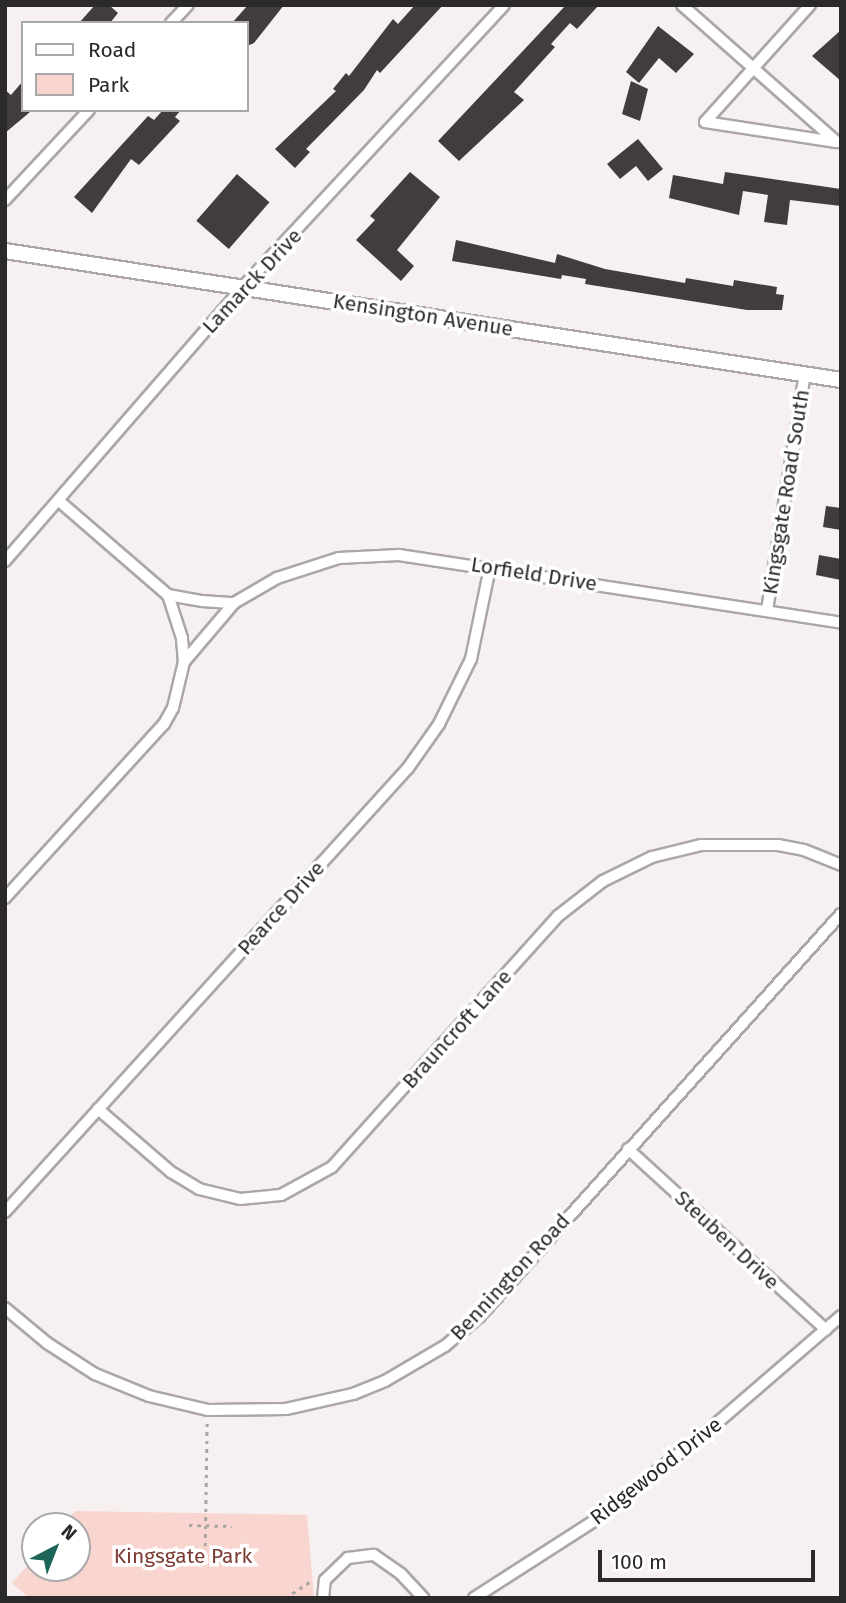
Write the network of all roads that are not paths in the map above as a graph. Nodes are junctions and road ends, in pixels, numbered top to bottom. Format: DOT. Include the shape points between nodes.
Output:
graph roads {
  1 [pos="188,5"];
  2 [pos="504,5"];
  3 [pos="682,5"];
  4 [pos="810,5"];
  5 [pos="173,21"];
  6 [pos="752,69"];
  7 [pos="87,112"];
  8 [pos="838,142"];
  9 [pos="5,200"];
  10 [pos="5,251"];
  11 [pos="243,287"];
  12 [pos="805,374"];
  13 [pos="841,380"];
  14 [pos="59,501"];
  15 [pos="5,561"];
  16 [pos="490,567"];
  17 [pos="168,596"];
  18 [pos="234,603"];
  19 [pos="766,610"];
  20 [pos="841,623"];
  21 [pos="184,662"];
  22 [pos="841,865"];
  23 [pos="5,898"];
  24 [pos="841,914"];
  25 [pos="98,1109"];
  26 [pos="628,1149"];
  27 [pos="5,1212"];
  28 [pos="5,1308"];
  29 [pos="841,1316"];
  30 [pos="826,1330"];
  31 [pos="323,1598"];
  32 [pos="423,1598"];
  33 [pos="474,1598"];
  1 -- 5 [label="street"];
  2 -- 11 [label="street, Lamarck Drive"];
  3 -- 6 [label="street"];
  4 -- 6 [label="street"];
  6 -- 8 [label="street"];
  6 -- 8 [label="street" via="705,122"];
  7 -- 9 [label="street"];
  10 -- 11 [label="street, Kensington Avenue"];
  11 -- 12 [label="street, Kensington Avenue"];
  11 -- 14 [label="street, Lamarck Drive"];
  12 -- 13 [label="street, Kensington Avenue"];
  12 -- 19 [label="street, Kingsgate Road South"];
  14 -- 15 [label="street, Lamarck Drive"];
  14 -- 17 [label="street"];
  16 -- 18 [label="street, Lorfield Drive" via="360,554 277,578"];
  16 -- 19 [label="street, Lorfield Drive"];
  16 -- 25 [label="street, Pearce Drive" via="471,659 439,724 408,768"];
  17 -- 18 [label="street"];
  17 -- 21 [label="street, Lorfield Drive" via="182,638"];
  18 -- 21 [label="street, Lorfield Drive"];
  19 -- 20 [label="street, Lorfield Drive"];
  21 -- 23 [label="street, Lorfield Drive" via="180,690 164,724"];
  22 -- 25 [label="street, Brauncroft Lane" via="804,849 778,845 701,845 652,857 603,881 558,916 332,1167 281,1195 240,1199 199,1189 171,1172"];
  24 -- 26 [label="street, Bennington Road"];
  25 -- 27 [label="street, Pearce Drive"];
  26 -- 28 [label="street, Bennington Road" via="480,1315 416,1365 364,1390 320,1403 251,1411 208,1410 149,1396 95,1374"];
  26 -- 30 [label="street, Steuben Drive"];
  29 -- 30 [label="street, Ridgewood Drive"];
  30 -- 33 [label="street, Ridgewood Drive" via="594,1521"];
  31 -- 32 [label="street" via="325,1580 348,1558 374,1555"];
}
